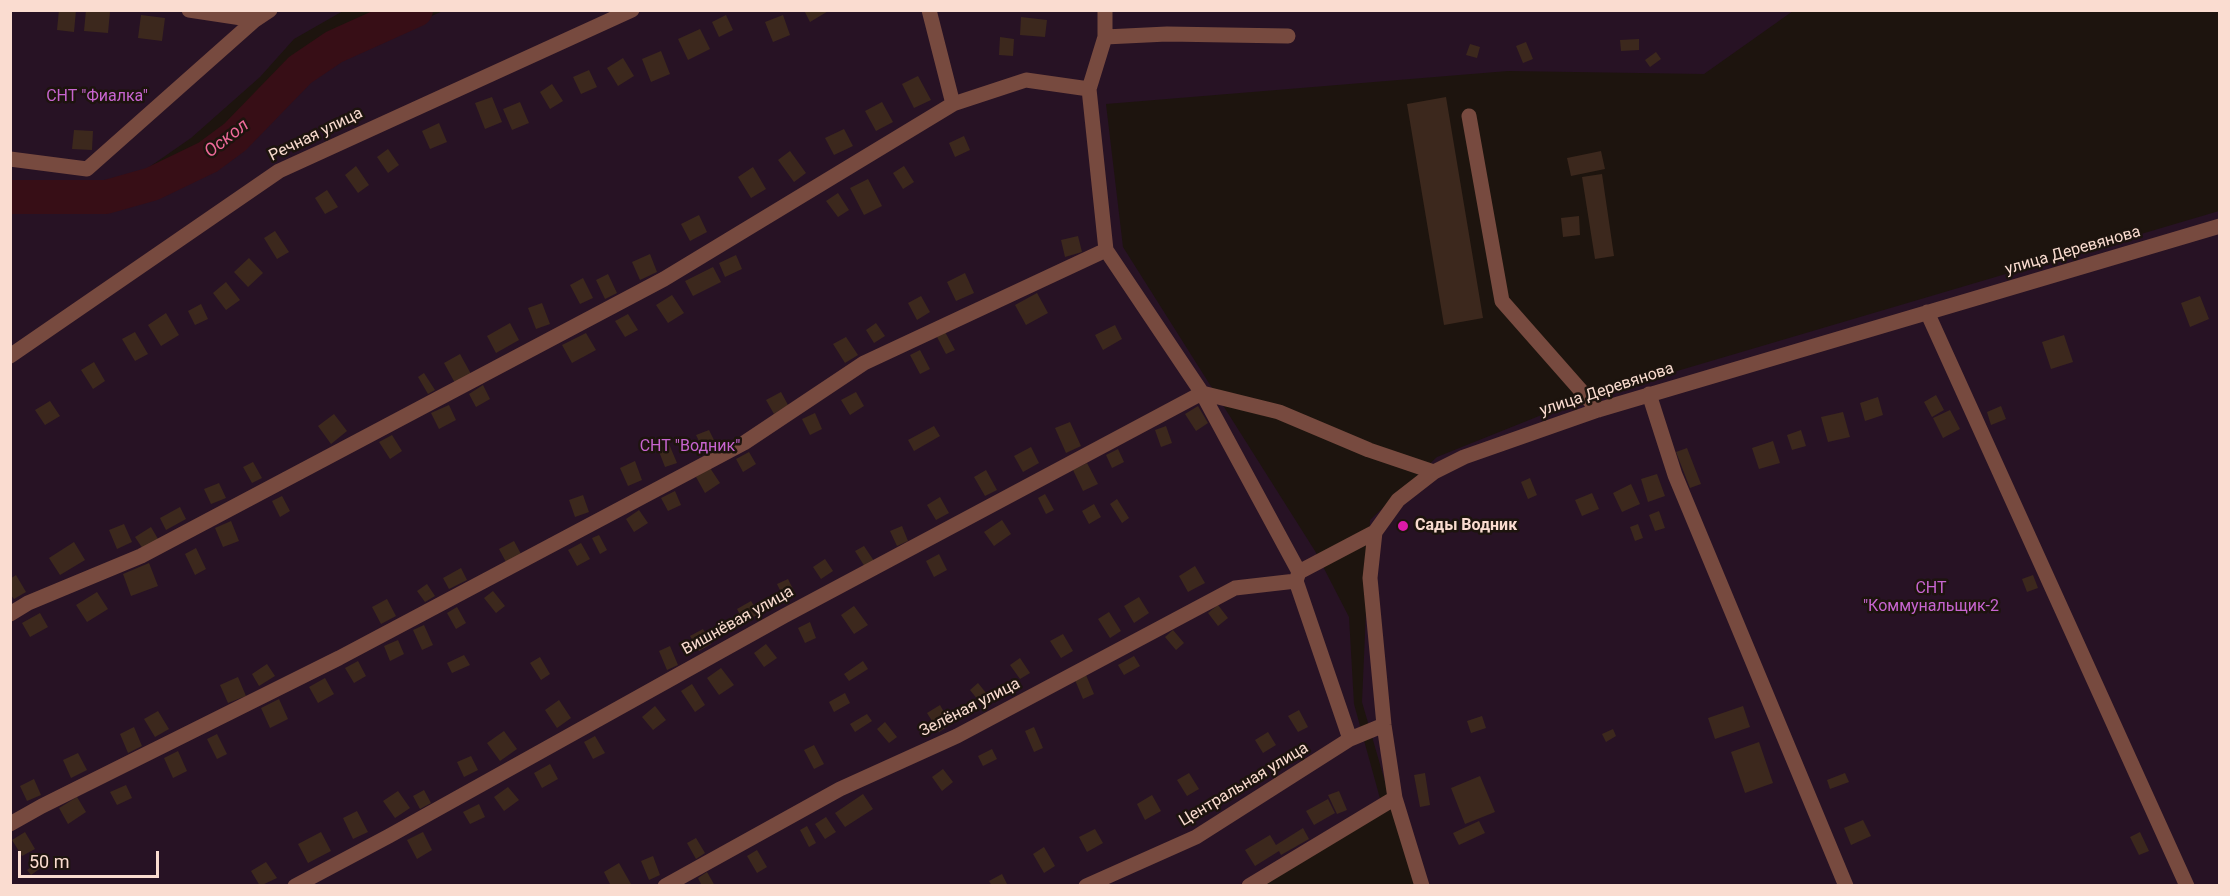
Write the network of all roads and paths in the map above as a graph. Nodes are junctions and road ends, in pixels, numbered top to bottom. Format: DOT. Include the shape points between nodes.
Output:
graph roads {
  1 [pos="189,10"];
  2 [pos="270,10"];
  3 [pos="632,10"];
  4 [pos="929,10"];
  5 [pos="1105,10"];
  6 [pos="255,20"];
  7 [pos="1288,36"];
  8 [pos="1105,37"];
  9 [pos="1089,89"];
  10 [pos="952,104"];
  11 [pos="1469,116"];
  12 [pos="10,159"];
  13 [pos="2220,226"];
  14 [pos="1106,250"];
  15 [pos="1927,312"];
  16 [pos="10,356"];
  17 [pos="1202,393"];
  18 [pos="1649,394"];
  19 [pos="1598,410"];
  20 [pos="1434,472"];
  21 [pos="1375,532"];
  22 [pos="1297,577"];
  23 [pos="10,614"];
  24 [pos="1384,725"];
  25 [pos="1350,739"];
  26 [pos="1395,798"];
  27 [pos="10,824"];
  28 [pos="295,885"];
  29 [pos="665,885"];
  30 [pos="1086,885"];
  31 [pos="1249,885"];
  32 [pos="1422,885"];
  33 [pos="1846,885"];
  34 [pos="2187,885"];
  1 -- 6 [label="street"];
  2 -- 6 [label="street"];
  3 -- 16 [label="street, Речная улица" via="279,171"];
  4 -- 10 [label="street"];
  5 -- 8 [label="street"];
  6 -- 12 [label="street" via="87,169"];
  7 -- 8 [label="street"];
  8 -- 9 [label="street"];
  9 -- 10 [label="street" via="1026,80"];
  9 -- 14 [label="street"];
  10 -- 23 [label="street" via="664,279 205,524"];
  11 -- 19 [label="street" via="1502,301"];
  13 -- 15 [label="street, улица Деревянова"];
  14 -- 17 [label="street"];
  14 -- 27 [label="street" via="864,363 744,443 339,658"];
  15 -- 18 [label="street, улица Деревянова"];
  15 -- 34 [label="street"];
  17 -- 20 [label="street" via="1279,412"];
  17 -- 22 [label="street"];
  17 -- 28 [label="street, Вишнёвая улица" via="784,616"];
  18 -- 19 [label="street, улица Деревянова"];
  18 -- 33 [label="street" via="1675,475"];
  19 -- 20 [label="street, улица Деревянова" via="1464,457"];
  20 -- 21 [label="street, улица Деревянова" via="1398,500"];
  21 -- 22 [label="street"];
  21 -- 24 [label="street, улица Деревянова" via="1370,578"];
  22 -- 25 [label="street"];
  22 -- 29 [label="street, Зелёная улица" via="1235,588 957,736 840,789"];
  24 -- 25 [label="street, Центральная улица"];
  24 -- 26 [label="street, улица Деревянова"];
  25 -- 30 [label="street, Центральная улица" via="1196,837"];
  26 -- 31 [label="street"];
  26 -- 32 [label="street, улица Деревянова"];
}
